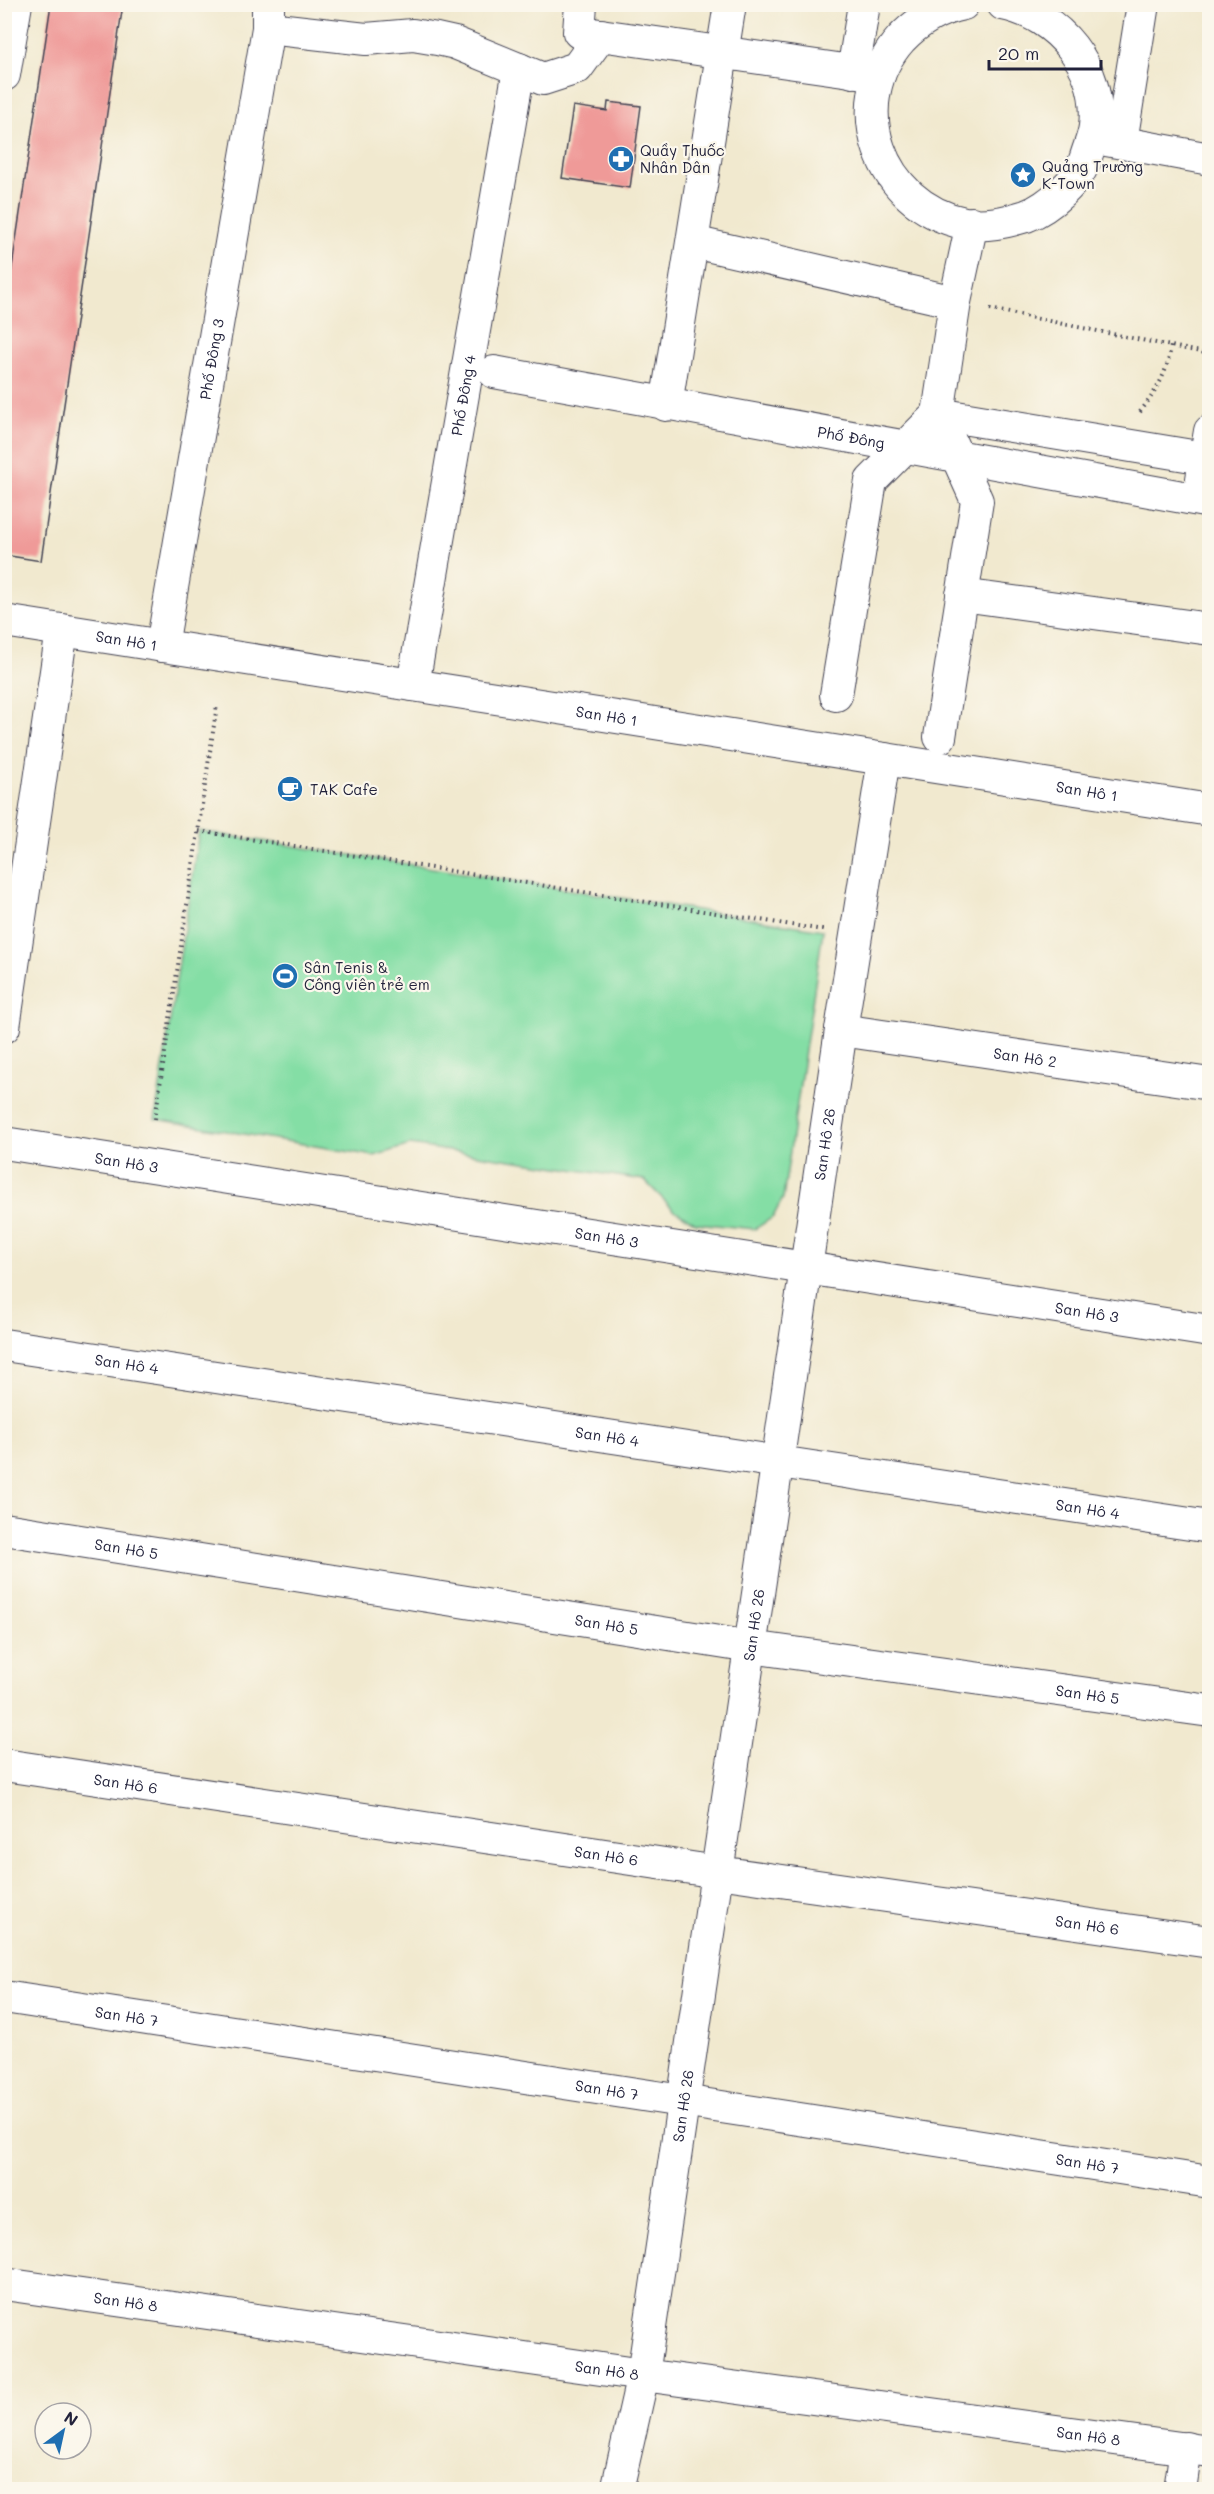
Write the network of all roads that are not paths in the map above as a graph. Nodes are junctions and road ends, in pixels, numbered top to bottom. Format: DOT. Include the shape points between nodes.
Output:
graph roads {
  1 [pos="16,4"];
  2 [pos="581,4"];
  3 [pos="730,4"];
  4 [pos="864,4"];
  5 [pos="963,4"];
  6 [pos="1003,4"];
  7 [pos="1143,4"];
  8 [pos="268,16"];
  9 [pos="601,35"];
  10 [pos="723,53"];
  11 [pos="519,69"];
  12 [pos="866,73"];
  13 [pos="4,75"];
  14 [pos="1106,140"];
  15 [pos="1209,159"];
  16 [pos="972,223"];
  17 [pos="693,242"];
  18 [pos="955,302"];
  19 [pos="494,372"];
  20 [pos="666,405"];
  21 [pos="938,414"];
  22 [pos="904,448"];
  23 [pos="1208,450"];
  24 [pos="957,457"];
  25 [pos="1204,501"];
  26 [pos="962,595"];
  27 [pos="4,621"];
  28 [pos="1209,629"];
  29 [pos="62,630"];
  30 [pos="162,646"];
  31 [pos="413,685"];
  32 [pos="836,695"];
  33 [pos="940,737"];
  34 [pos="884,759"];
  35 [pos="1209,810"];
  36 [pos="4,1028"];
  37 [pos="842,1030"];
  38 [pos="1209,1084"];
  39 [pos="4,1143"];
  40 [pos="806,1269"];
  41 [pos="1209,1331"];
  42 [pos="4,1345"];
  43 [pos="778,1461"];
  44 [pos="1209,1527"];
  45 [pos="4,1529"];
  46 [pos="751,1647"];
  47 [pos="1209,1711"];
  48 [pos="4,1765"];
  49 [pos="718,1872"];
  50 [pos="1209,1942"];
  51 [pos="4,1997"];
  52 [pos="684,2101"];
  53 [pos="1209,2182"];
  54 [pos="4,2284"];
  55 [pos="643,2375"];
  56 [pos="1198,2450"];
  57 [pos="617,2490"];
  58 [pos="1180,2490"];
  1 -- 13 [label="street"];
  2 -- 9 [label="street" via="579,32"];
  3 -- 10 [label="street"];
  4 -- 12 [label="street"];
  5 -- 12 [label="street" via="946,7 913,26"];
  6 -- 14 [label="street" via="1021,8 1054,27 1079,55 1093,90 1095,126"];
  7 -- 14 [label="street"];
  8 -- 11 [label="street" via="366,39 413,35 437,39"];
  8 -- 30 [label="street, Phố Đông 3"];
  9 -- 10 [label="street"];
  9 -- 11 [label="street" via="577,68 543,79"];
  10 -- 12 [label="street"];
  10 -- 17 [label="street"];
  11 -- 31 [label="street, Phố Đông 4"];
  12 -- 16 [label="street" via="874,87 872,123 881,159 901,189 930,212"];
  14 -- 15 [label="street"];
  14 -- 16 [label="street" via="1064,191 1036,213 1001,224"];
  16 -- 18 [label="street"];
  17 -- 18 [label="street"];
  17 -- 20 [label="street"];
  18 -- 21 [label="street"];
  19 -- 20 [label="street, Phố Đông"];
  20 -- 22 [label="street, Phố Đông"];
  21 -- 22 [label="street"];
  21 -- 23 [label="street" via="1114,444"];
  21 -- 24 [label="street"];
  22 -- 24 [label="street, Phố Đông"];
  22 -- 32 [label="street" via="871,481"];
  23 -- 25 [label="street"];
  24 -- 25 [label="street, Phố Đông"];
  24 -- 26 [label="street" via="977,501"];
  26 -- 28 [label="street"];
  26 -- 33 [label="street"];
  27 -- 29 [label="street, San Hô 1"];
  29 -- 30 [label="street, San Hô 1"];
  29 -- 36 [label="street"];
  30 -- 31 [label="street, San Hô 1"];
  31 -- 34 [label="street, San Hô 1"];
  34 -- 35 [label="street, San Hô 1"];
  34 -- 37 [label="street, San Hô 26"];
  37 -- 38 [label="street, San Hô 2"];
  37 -- 40 [label="street, San Hô 26"];
  39 -- 40 [label="street, San Hô 3"];
  40 -- 41 [label="street, San Hô 3"];
  40 -- 43 [label="street, San Hô 26"];
  42 -- 43 [label="street, San Hô 4"];
  43 -- 44 [label="street, San Hô 4"];
  43 -- 46 [label="street, San Hô 26"];
  45 -- 46 [label="street, San Hô 5"];
  46 -- 47 [label="street, San Hô 5"];
  46 -- 49 [label="street, San Hô 26"];
  48 -- 49 [label="street, San Hô 6"];
  49 -- 50 [label="street, San Hô 6"];
  49 -- 52 [label="street, San Hô 26"];
  51 -- 52 [label="street, San Hô 7"];
  52 -- 53 [label="street, San Hô 7"];
  52 -- 55 [label="street, San Hô 26"];
  54 -- 55 [label="street, San Hô 8"];
  55 -- 56 [label="street, San Hô 8"];
  55 -- 57 [label="street, San Hô 26"];
  56 -- 58 [label="street"];
}
